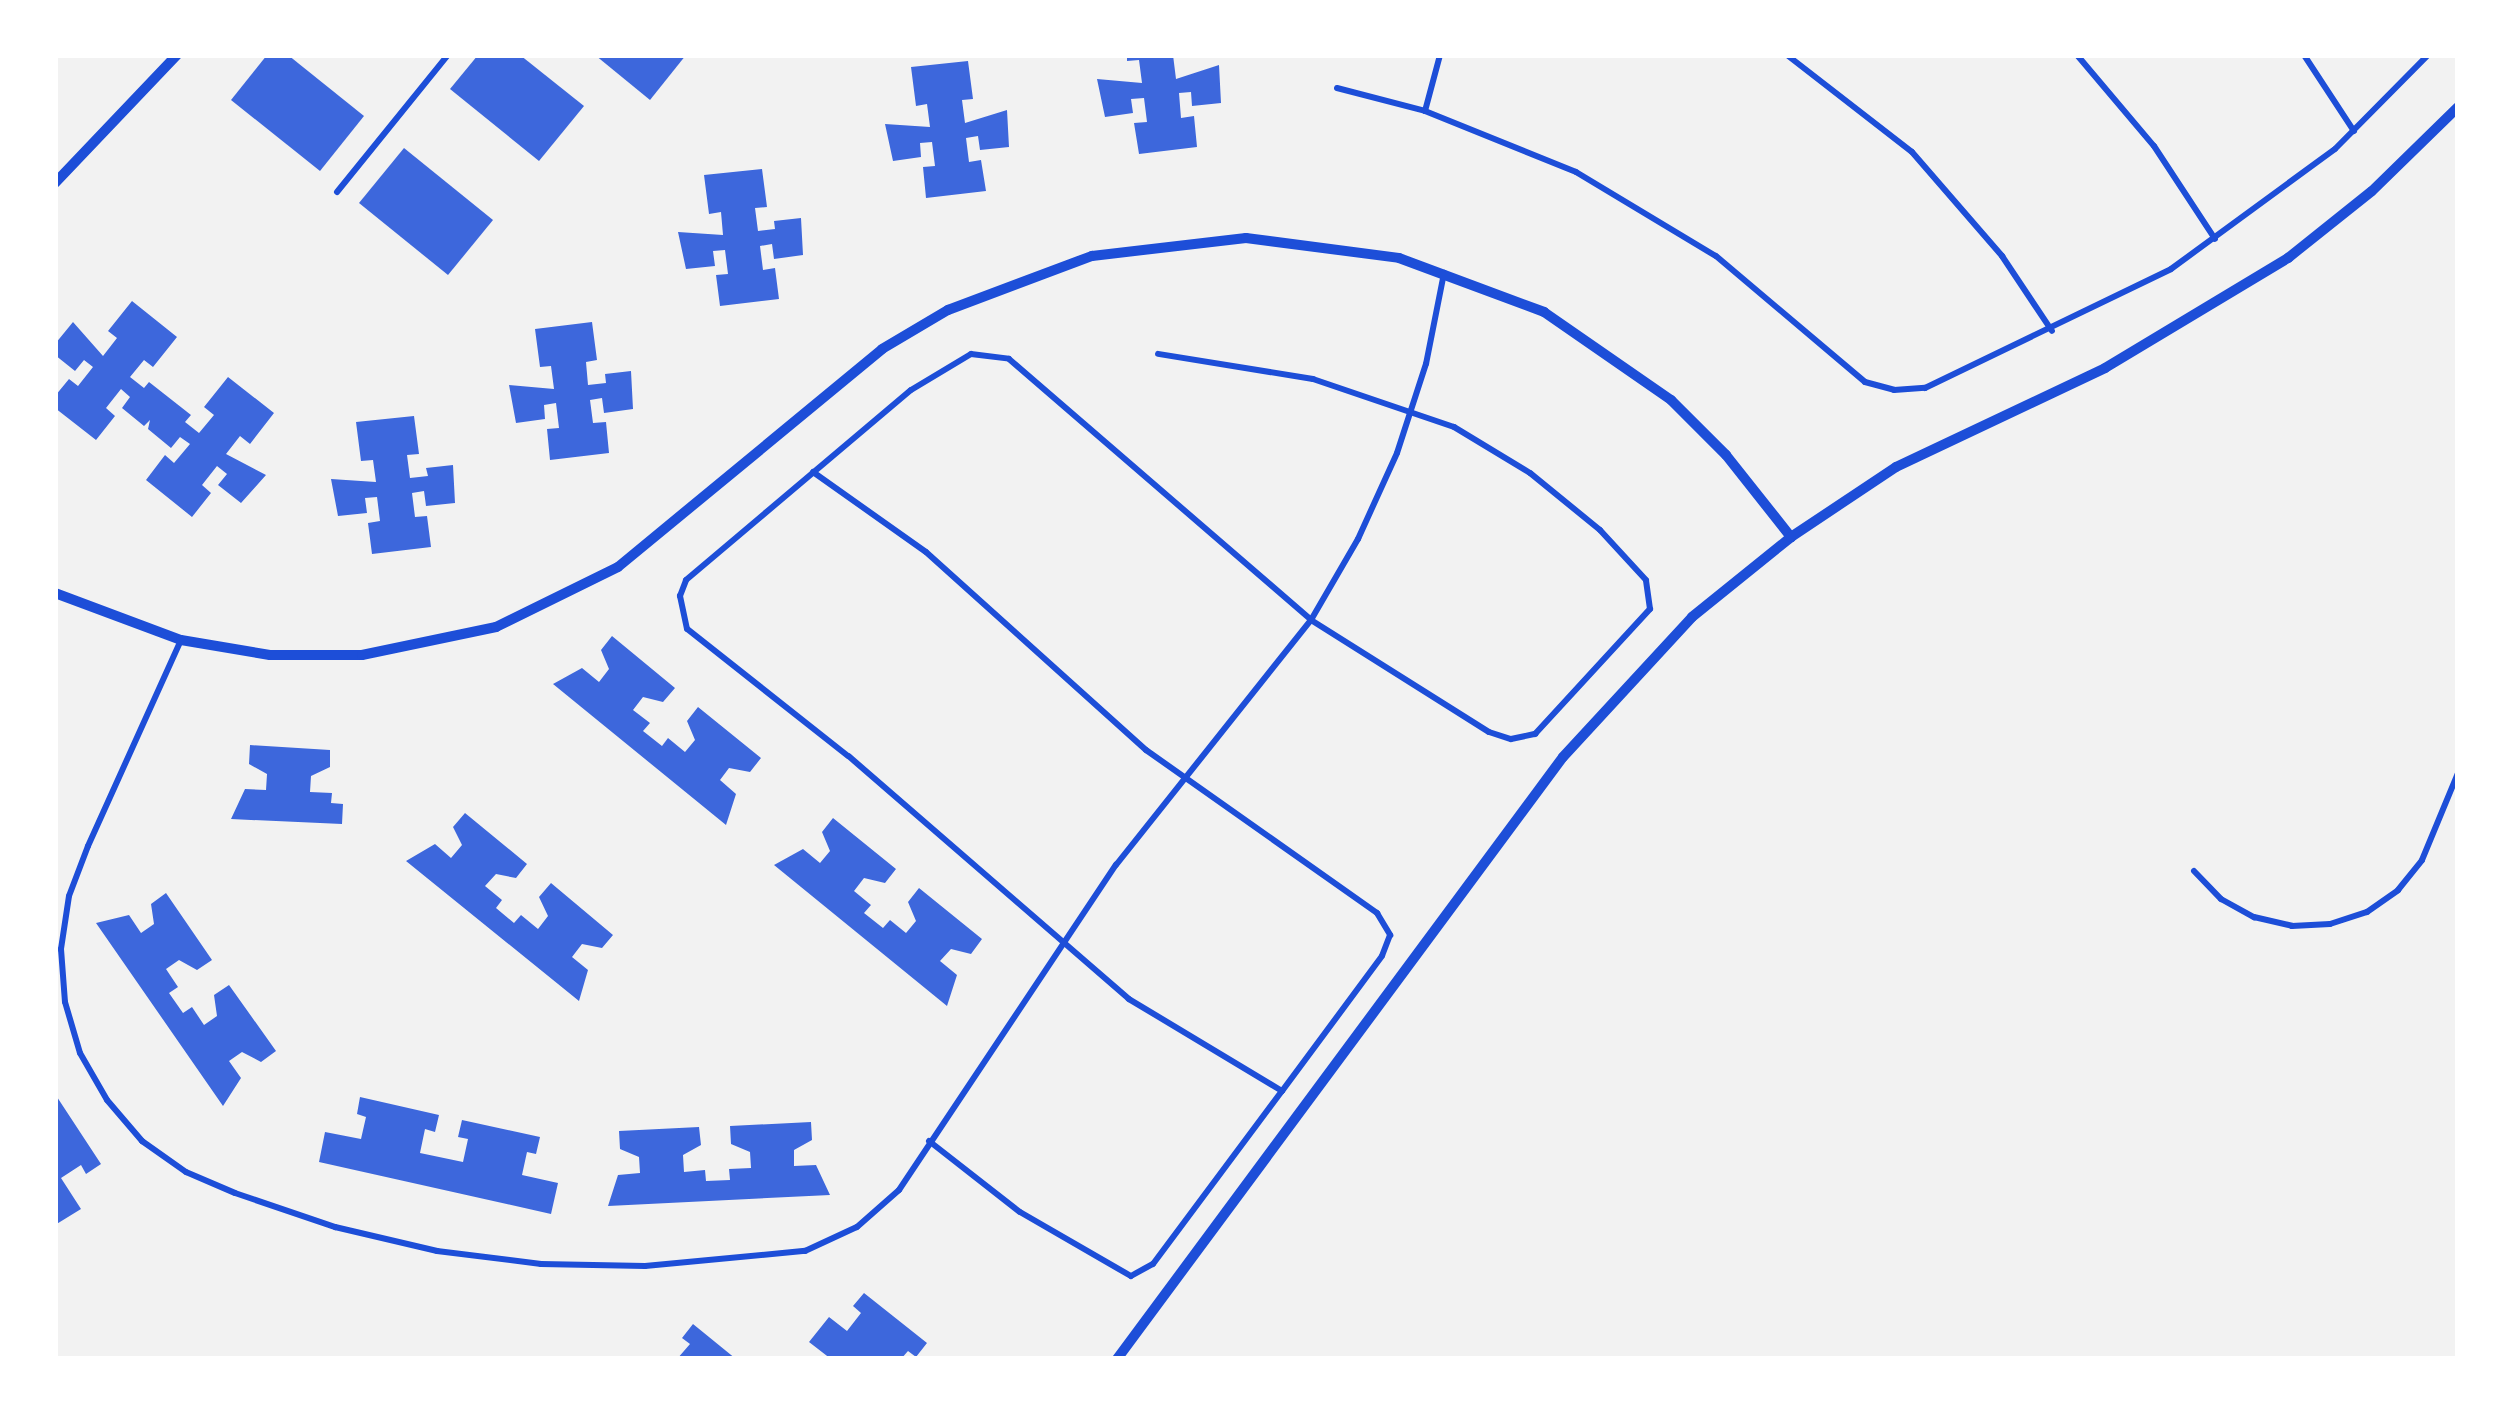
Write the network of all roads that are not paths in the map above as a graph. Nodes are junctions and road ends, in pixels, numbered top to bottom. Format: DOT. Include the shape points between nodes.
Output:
graph roads {
  1 [pos="177,55"];
  2 [pos="448,55"];
  3 [pos="1440,55"];
  4 [pos="1787,55"];
  5 [pos="2077,55"];
  6 [pos="2304,55"];
  7 [pos="2428,55"];
  8 [pos="1338,88"];
  9 [pos="2458,107"];
  10 [pos="1425,111"];
  11 [pos="2354,131"];
  12 [pos="55,184"];
  13 [pos="337,192"];
  14 [pos="2216,239"];
  15 [pos="1444,272"];
  16 [pos="2052,331"];
  17 [pos="1158,354"];
  18 [pos="1412,409"];
  19 [pos="813,472"];
  20 [pos="1790,536"];
  21 [pos="55,592"];
  22 [pos="1310,620"];
  23 [pos="180,640"];
  24 [pos="2458,773"];
  25 [pos="1183,777"];
  26 [pos="2194,871"];
  27 [pos="1060,943"];
  28 [pos="1282,1091"];
  29 [pos="929,1141"];
  30 [pos="1117,1359"];
  1 -- 12 [label="street"];
  2 -- 13 [label="lane"];
  3 -- 10 [label="lane"];
  4 -- 16 [label="lane" via="1912,152 2002,256"];
  5 -- 14 [label="lane" via="2154,146"];
  6 -- 11 [label="lane"];
  7 -- 11 [label="lane"];
  8 -- 10 [label="lane"];
  9 -- 20 [label="street" via="2372,191 2199,317 1951,437"];
  10 -- 16 [label="lane" via="1502,138 1648,211 1781,307 1865,382 1894,390 1925,388"];
  11 -- 14 [label="lane"];
  14 -- 16 [label="lane"];
  15 -- 18 [label="lane"];
  15 -- 20 [label="street" via="1544,312 1610,352 1726,455"];
  15 -- 23 [label="street" via="1323,244 1246,238 1092,256 948,310 882,349 656,541 538,610 452,640 362,655 270,655"];
  17 -- 18 [label="lane" via="1296,376"];
  18 -- 22 [label="lane" via="1372,511"];
  18 -- 22 [label="lane" via="1542,482 1646,580 1650,609 1534,734 1511,738 1443,706"];
  19 -- 22 [label="lane" via="911,390 971,354 990,352 1009,359 1082,417"];
  19 -- 25 [label="lane" via="926,552 1110,722"];
  19 -- 27 [label="lane" via="686,580 680,596 687,629 906,804"];
  20 -- 30 [label="street" via="1692,617 1563,757"];
  21 -- 23 [label="street"];
  22 -- 25 [label="lane"];
  23 -- 29 [label="lane" via="88,846 69,896 61,949 70,1019 106,1100 142,1141 186,1172 334,1227 436,1251 540,1264 645,1266 805,1250 857,1227 885,1202"];
  24 -- 26 [label="lane" via="2422,860 2398,890 2366,912 2311,925 2254,917"];
  25 -- 27 [label="lane"];
  25 -- 28 [label="lane" via="1377,912 1390,935 1382,956"];
  27 -- 28 [label="lane" via="1173,1029"];
  27 -- 29 [label="lane"];
  28 -- 29 [label="lane" via="1153,1264 1131,1276 1020,1212"];
}
